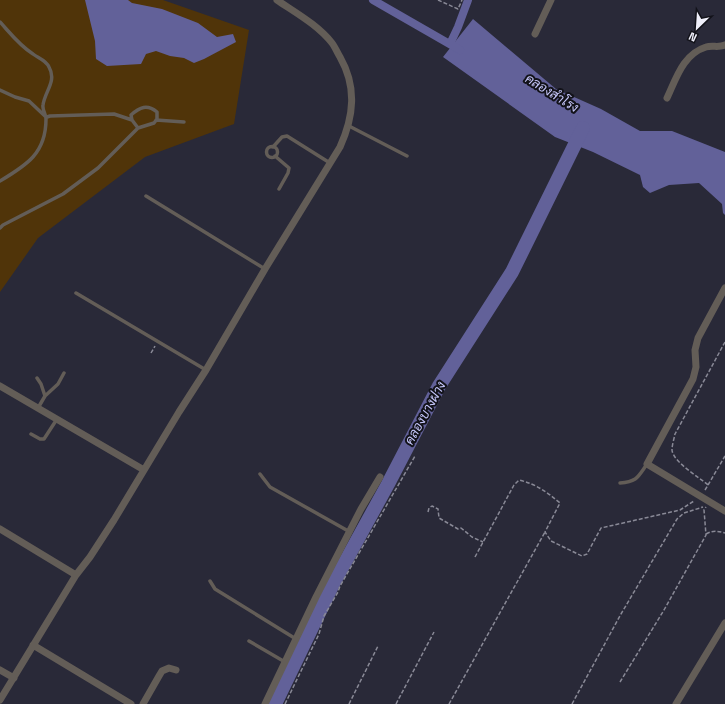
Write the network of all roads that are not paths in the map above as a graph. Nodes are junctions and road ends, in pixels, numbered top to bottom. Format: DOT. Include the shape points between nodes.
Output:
graph roads {
  1 [pos="277,0"];
  2 [pos="551,0"];
  3 [pos="0,22"];
  4 [pos="535,34"];
  5 [pos="725,45"];
  6 [pos="0,90"];
  7 [pos="667,98"];
  8 [pos="46,117"];
  9 [pos="132,120"];
  10 [pos="156,120"];
  11 [pos="184,122"];
  12 [pos="349,126"];
  13 [pos="138,128"];
  14 [pos="273,147"];
  15 [pos="275,156"];
  16 [pos="407,156"];
  17 [pos="330,163"];
  18 [pos="0,181"];
  19 [pos="279,189"];
  20 [pos="146,196"];
  21 [pos="0,228"];
  22 [pos="265,268"];
  23 [pos="725,288"];
  24 [pos="76,293"];
  25 [pos="206,370"];
  26 [pos="64,373"];
  27 [pos="37,378"];
  28 [pos="0,386"];
  29 [pos="44,396"];
  30 [pos="38,408"];
  31 [pos="57,419"];
  32 [pos="31,434"];
  33 [pos="647,464"];
  34 [pos="144,470"];
  35 [pos="260,474"];
  36 [pos="380,477"];
  37 [pos="620,483"];
  38 [pos="725,511"];
  39 [pos="0,529"];
  40 [pos="350,532"];
  41 [pos="76,575"];
  42 [pos="210,581"];
  43 [pos="725,623"];
  44 [pos="296,640"];
  45 [pos="249,641"];
  46 [pos="33,645"];
  47 [pos="286,663"];
  48 [pos="0,670"];
  49 [pos="176,670"];
  50 [pos="14,678"];
  51 [pos="0,698"];
  52 [pos="131,704"];
  53 [pos="143,704"];
  54 [pos="266,704"];
  55 [pos="676,704"];
  1 -- 12 [label="street" via="314,25 332,44 346,67 351,88"];
  2 -- 4 [label="street"];
  3 -- 8 [label="lane" via="23,47 49,66 51,83 43,105"];
  5 -- 7 [label="street" via="706,47 691,55 683,65"];
  6 -- 8 [label="lane" via="29,101"];
  8 -- 9 [label="lane" via="114,114"];
  8 -- 18 [label="lane" via="45,133 38,153"];
  9 -- 10 [label="lane" via="131,115 145,107 157,112"];
  9 -- 13 [label="lane"];
  10 -- 11 [label="lane"];
  10 -- 13 [label="lane" via="150,125"];
  12 -- 16 [label="lane"];
  12 -- 17 [label="street"];
  13 -- 21 [label="lane" via="98,168 75,186"];
  14 -- 15 [label="lane" via="277,150"];
  14 -- 15 [label="lane" via="267,149 267,154 271,158"];
  14 -- 17 [label="lane" via="279,139 287,136"];
  15 -- 19 [label="lane" via="289,168"];
  17 -- 22 [label="street"];
  20 -- 22 [label="lane"];
  22 -- 25 [label="street"];
  23 -- 33 [label="street" via="698,338 693,379"];
  24 -- 25 [label="lane"];
  25 -- 34 [label="street"];
  26 -- 29 [label="lane" via="58,384"];
  27 -- 29 [label="lane"];
  28 -- 30 [label="street"];
  29 -- 30 [label="lane"];
  30 -- 31 [label="street"];
  31 -- 32 [label="lane" via="44,439"];
  31 -- 34 [label="street"];
  33 -- 37 [label="lane" via="634,481"];
  33 -- 38 [label="street"];
  34 -- 41 [label="street"];
  35 -- 40 [label="lane" via="270,487"];
  36 -- 40 [label="street"];
  39 -- 41 [label="street"];
  40 -- 44 [label="street"];
  41 -- 46 [label="street"];
  42 -- 44 [label="lane" via="215,589"];
  43 -- 55 [label="street"];
  44 -- 47 [label="street"];
  45 -- 47 [label="lane"];
  46 -- 50 [label="street"];
  46 -- 52 [label="street"];
  47 -- 54 [label="street"];
  48 -- 50 [label="street"];
  49 -- 53 [label="street" via="169,668 162,671"];
  50 -- 51 [label="street"];
}
